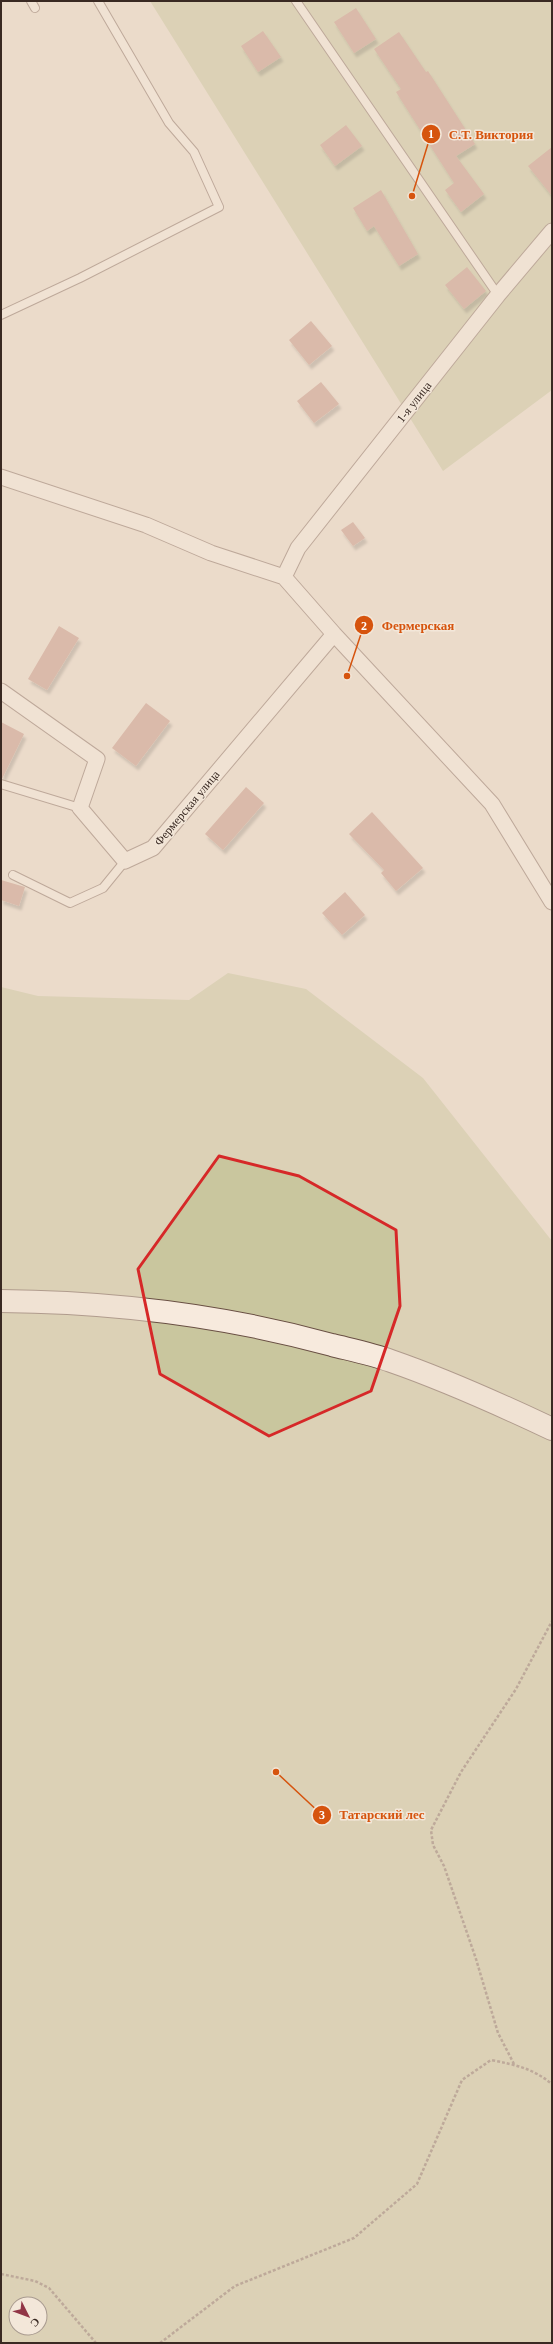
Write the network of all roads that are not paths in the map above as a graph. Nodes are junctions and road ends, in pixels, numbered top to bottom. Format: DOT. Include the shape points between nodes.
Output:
graph roads {
  1 [pos="98,1"];
  2 [pos="296,1"];
  3 [pos="552,231"];
  4 [pos="498,295"];
  5 [pos="1,315"];
  6 [pos="1,477"];
  7 [pos="284,577"];
  8 [pos="334,634"];
  9 [pos="1,691"];
  10 [pos="1,784"];
  11 [pos="80,808"];
  12 [pos="124,861"];
  13 [pos="13,875"];
  14 [pos="552,902"];
  15 [pos="1,1301"];
  16 [pos="552,1429"];
  1 -- 5 [label="lane" via="169,123 194,152 219,207"];
  2 -- 4 [label="lane"];
  3 -- 4 [label="street, 1-я улица"];
  4 -- 7 [label="street, 1-я улица" via="298,548"];
  6 -- 7 [label="street" via="146,524 211,554"];
  7 -- 8 [label="street"];
  8 -- 12 [label="street, Фермерская улица" via="153,848"];
  8 -- 14 [label="street" via="492,804"];
  9 -- 11 [label="street" via="97,759"];
  10 -- 11 [label="lane"];
  11 -- 12 [label="street"];
  12 -- 13 [label="lane" via="103,888 70,903"];
  15 -- 16 [label="main road" via="64,1302 167,1311 277,1330 390,1361 500,1404"];
}
